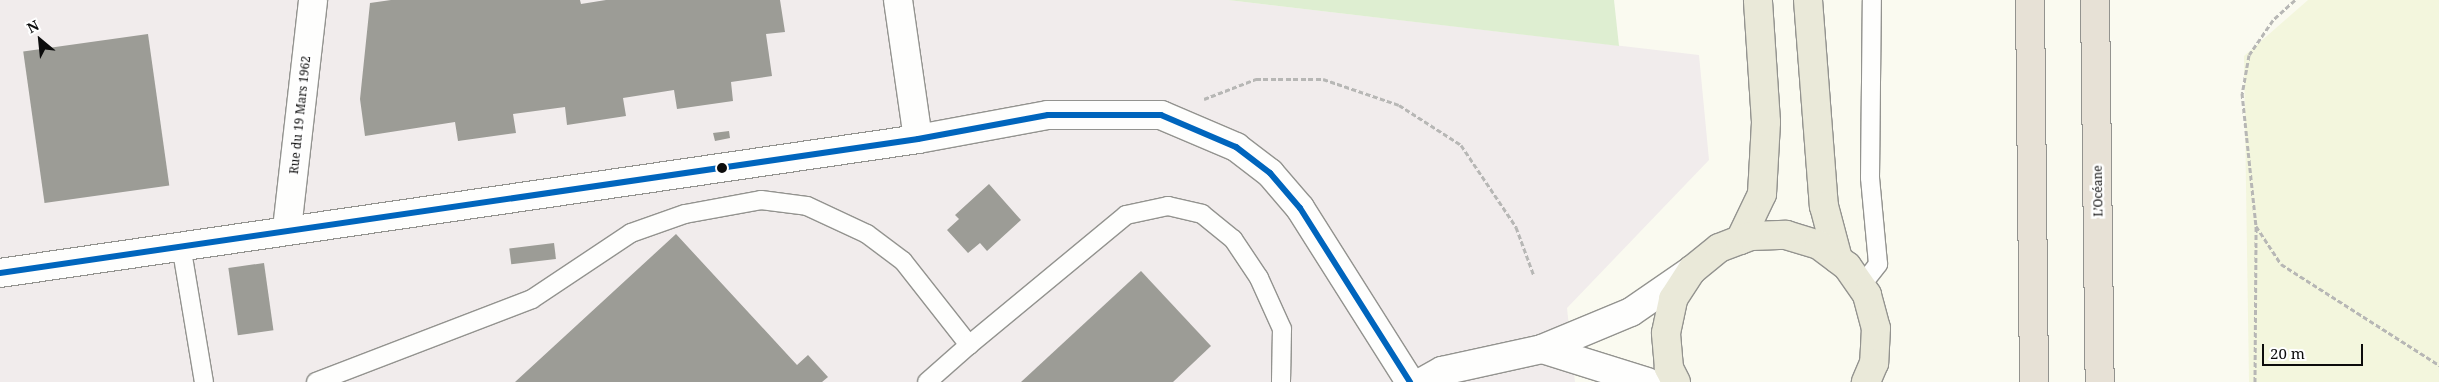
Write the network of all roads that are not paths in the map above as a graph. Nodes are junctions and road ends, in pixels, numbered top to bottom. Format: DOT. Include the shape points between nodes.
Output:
graph roads {
  1 [pos="313,0"];
  2 [pos="898,0"];
  3 [pos="1758,0"];
  4 [pos="1808,0"];
  5 [pos="1872,0"];
  6 [pos="2030,0"];
  7 [pos="2095,0"];
  8 [pos="918,139"];
  9 [pos="288,230"];
  10 [pos="1740,240"];
  11 [pos="181,246"];
  12 [pos="1838,259"];
  13 [pos="1692,270"];
  14 [pos="0,273"];
  15 [pos="1861,286"];
  16 [pos="970,345"];
  17 [pos="1542,349"];
  18 [pos="204,382"];
  19 [pos="316,382"];
  20 [pos="927,382"];
  21 [pos="1281,382"];
  22 [pos="1410,382"];
  23 [pos="1422,382"];
  24 [pos="1647,382"];
  25 [pos="1676,382"];
  26 [pos="1866,382"];
  27 [pos="2034,382"];
  28 [pos="2100,382"];
  1 -- 9 [label="street, Rue du 19 Mars 1962"];
  2 -- 8 [label="street"];
  3 -- 10 [label="main road" via="1766,122 1762,194"];
  4 -- 12 [label="main road" via="1824,206"];
  5 -- 15 [label="lane" via="1870,178 1878,264"];
  6 -- 27 [label="highway"];
  7 -- 28 [label="highway, L’Océane"];
  8 -- 9 [label="street"];
  8 -- 22 [label="street" via="1048,115 1161,115 1236,147 1270,173 1300,208"];
  9 -- 11 [label="street"];
  10 -- 12 [label="main road" via="1751,236 1786,235 1819,245"];
  10 -- 13 [label="main road" via="1719,248"];
  11 -- 14 [label="street"];
  11 -- 18 [label="lane"];
  12 -- 15 [label="main road"];
  13 -- 17 [label="street" via="1632,312"];
  13 -- 25 [label="main road" via="1673,299 1666,333 1669,368"];
  15 -- 26 [label="main road" via="1867,294 1876,328 1874,362"];
  16 -- 19 [label="lane" via="903,261 867,234 807,206 761,200 685,214 631,233 532,299"];
  16 -- 20 [label="lane"];
  16 -- 21 [label="lane" via="1126,215 1168,206 1202,214 1233,239 1259,278 1282,329"];
  17 -- 23 [label="street" via="1442,371"];
  17 -- 24 [label="street"];
}
